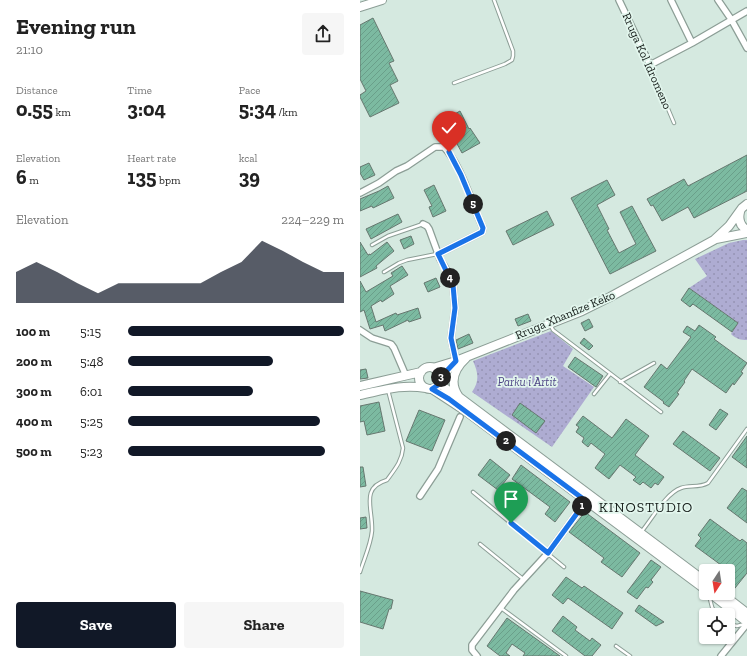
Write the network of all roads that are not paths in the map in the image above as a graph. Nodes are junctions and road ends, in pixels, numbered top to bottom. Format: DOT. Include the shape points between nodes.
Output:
graph roads {
  1 [pos="382,0"];
  2 [pos="494,0"];
  3 [pos="619,0"];
  4 [pos="671,0"];
  5 [pos="718,0"];
  6 [pos="360,7"];
  7 [pos="747,10"];
  8 [pos="731,19"];
  9 [pos="692,43"];
  10 [pos="747,48"];
  11 [pos="650,65"];
  12 [pos="454,83"];
  13 [pos="674,123"];
  14 [pos="360,193"];
  15 [pos="747,204"];
  16 [pos="740,212"];
  17 [pos="423,224"];
  18 [pos="747,232"];
  19 [pos="714,240"];
  20 [pos="372,244"];
  21 [pos="438,254"];
  22 [pos="384,272"];
  23 [pos="549,323"];
  24 [pos="360,330"];
  25 [pos="469,355"];
  26 [pos="456,361"];
  27 [pos="654,363"];
  28 [pos="432,368"];
  29 [pos="421,372"];
  30 [pos="610,374"];
  31 [pos="406,376"];
  32 [pos="440,380"];
  33 [pos="620,382"];
  34 [pos="360,386"];
  35 [pos="429,388"];
  36 [pos="384,390"];
  37 [pos="594,394"];
  38 [pos="360,395"];
  39 [pos="459,397"];
  40 [pos="661,412"];
  41 [pos="460,417"];
  42 [pos="747,430"];
  43 [pos="473,492"];
  44 [pos="420,496"];
  45 [pos="586,501"];
  46 [pos="639,536"];
  47 [pos="480,544"];
  48 [pos="548,553"];
  49 [pos="564,567"];
  50 [pos="360,572"];
  51 [pos="699,577"];
  52 [pos="524,580"];
  53 [pos="699,584"];
  54 [pos="718,600"];
  55 [pos="730,600"];
  56 [pos="501,607"];
  57 [pos="747,613"];
  58 [pos="747,623"];
  59 [pos="735,625"];
  60 [pos="616,646"];
  61 [pos="477,656"];
  62 [pos="566,656"];
  63 [pos="630,656"];
  64 [pos="721,656"];
  1 -- 6 [label="main road"];
  2 -- 12 [label="lane" via="513,51 512,60"];
  3 -- 11 [label="street, Rruga Kol Idromeno"];
  4 -- 9 [label="street"];
  5 -- 8 [label="street"];
  7 -- 8 [label="street"];
  8 -- 9 [label="street"];
  8 -- 10 [label="street"];
  9 -- 11 [label="street"];
  11 -- 13 [label="lane, Rruga Kol Idromeno"];
  14 -- 21 [label="street" via="435,147 444,147 461,175 483,228 482,232"];
  15 -- 16 [label="main road, Rruga Xhanfize Keko"];
  16 -- 18 [label="main road" via="741,225"];
  16 -- 19 [label="main road, Rruga Xhanfize Keko"];
  17 -- 20 [label="lane"];
  17 -- 21 [label="street" via="429,229"];
  18 -- 19 [label="main road, Rruga Xhanfize Keko"];
  19 -- 23 [label="main road, Rruga Xhanfize Keko" via="594,306"];
  21 -- 22 [label="lane" via="407,260"];
  21 -- 26 [label="street" via="453,285 455,308 451,338"];
  23 -- 25 [label="main road, Rruga Xhanfize Keko"];
  23 -- 30 [label="lane" via="554,330"];
  24 -- 31 [label="street" via="372,338 391,344"];
  25 -- 26 [label="main road, Rruga Xhanfize Keko"];
  25 -- 39 [label="main road" via="457,368 454,378 454,386"];
  26 -- 28 [label="main road"];
  26 -- 32 [label="main road"];
  27 -- 33 [label="lane"];
  28 -- 29 [label="main road"];
  28 -- 32 [label="main road" via="436,370"];
  29 -- 31 [label="main road"];
  29 -- 35 [label="main road" via="420,384"];
  30 -- 33 [label="lane"];
  30 -- 37 [label="lane"];
  31 -- 34 [label="main road"];
  32 -- 35 [label="main road" via="438,385"];
  32 -- 39 [label="main road" via="448,390"];
  33 -- 40 [label="lane"];
  35 -- 36 [label="main road" via="407,386"];
  35 -- 45 [label="main road" via="449,399"];
  36 -- 38 [label="main road"];
  36 -- 50 [label="lane" via="403,448 402,456 388,480 378,482 369,491 372,531"];
  39 -- 46 [label="main road" via="631,527"];
  41 -- 44 [label="street" via="438,469"];
  42 -- 46 [label="lane" via="708,483 683,487 670,494"];
  43 -- 48 [label="lane"];
  45 -- 46 [label="main road"];
  45 -- 48 [label="street"];
  46 -- 51 [label="main road"];
  46 -- 53 [label="main road"];
  47 -- 52 [label="lane"];
  48 -- 49 [label="lane"];
  48 -- 52 [label="street"];
  52 -- 56 [label="street"];
  54 -- 58 [label="main road"];
  55 -- 57 [label="main road"];
  56 -- 61 [label="street" via="472,645 472,650"];
  56 -- 62 [label="lane"];
  58 -- 59 [label="lane"];
  58 -- 64 [label="street"];
  60 -- 63 [label="lane"];
}
